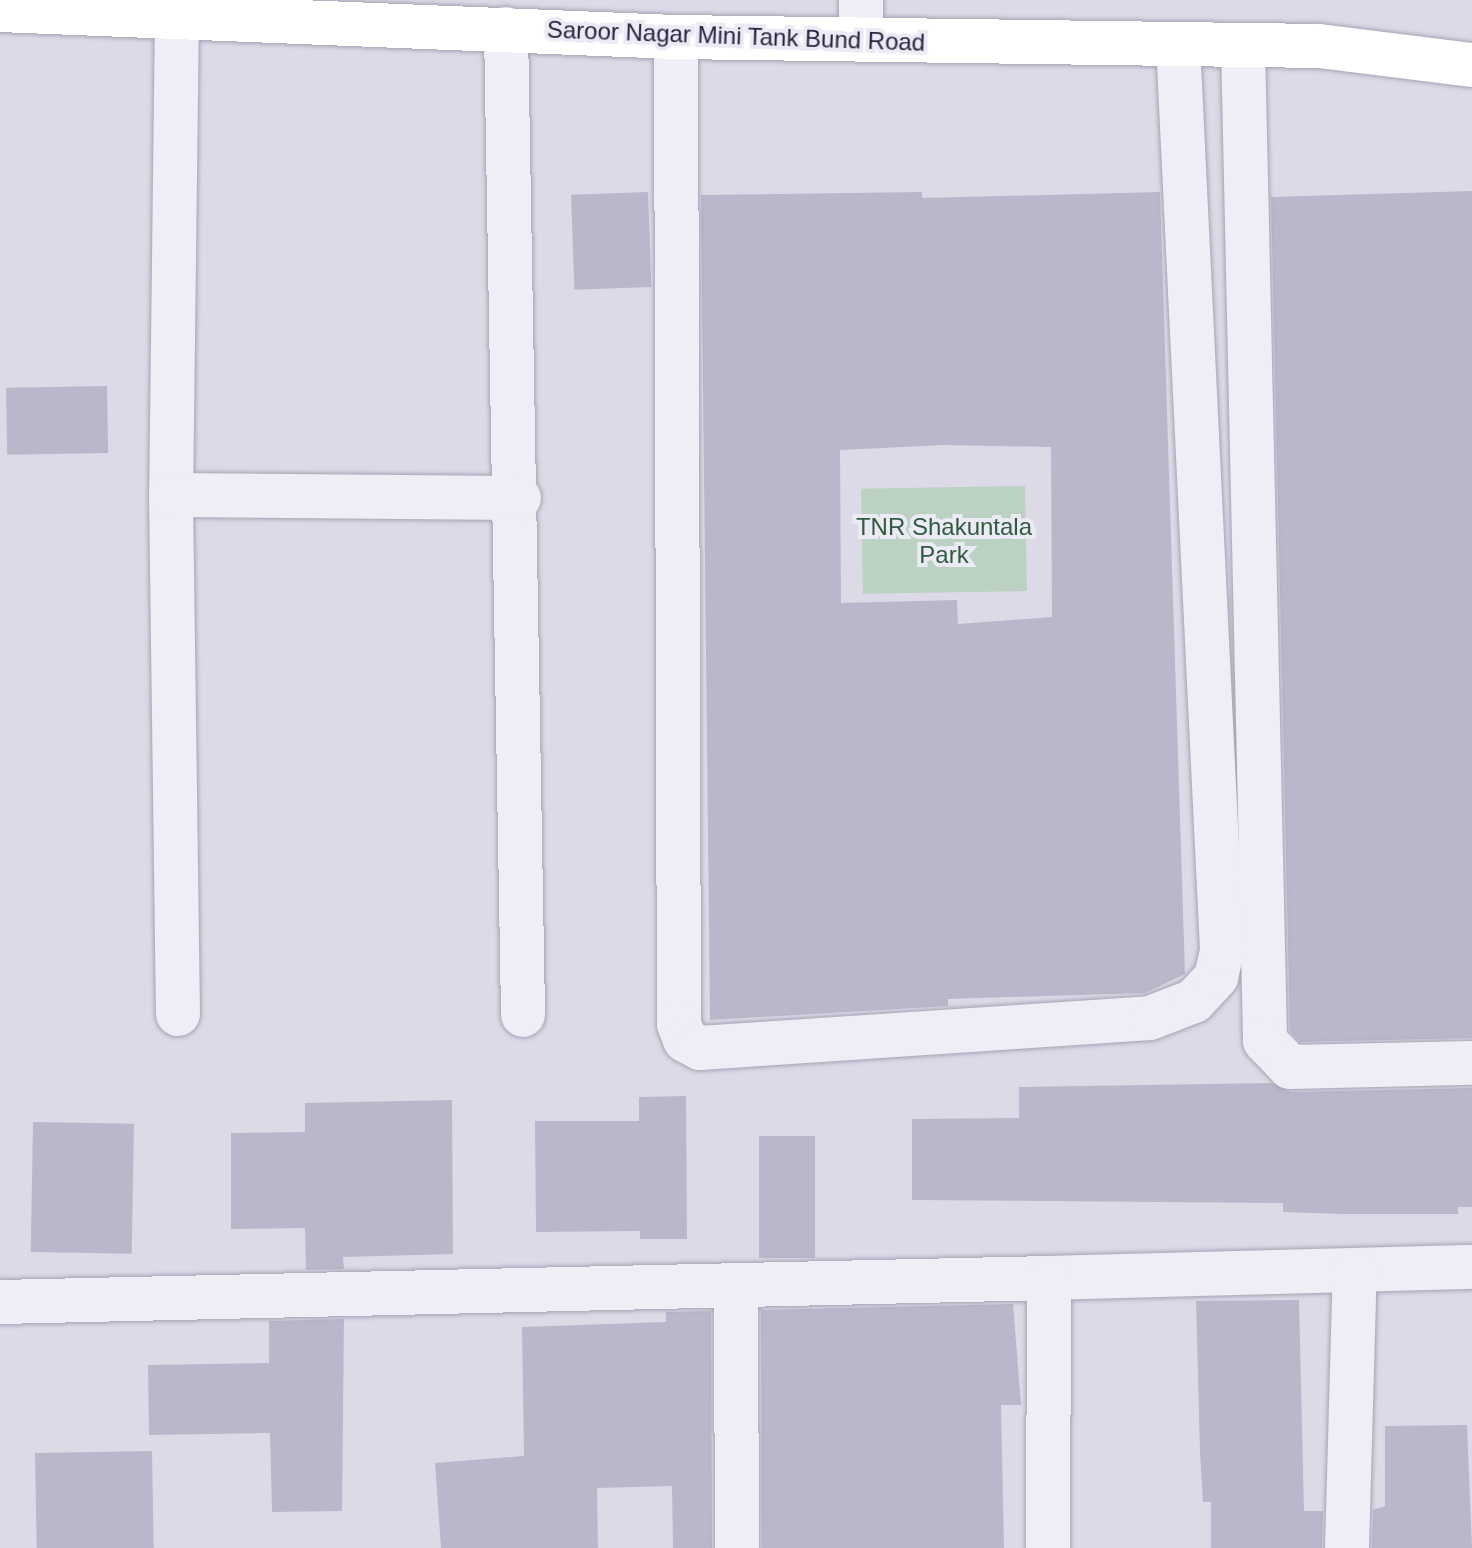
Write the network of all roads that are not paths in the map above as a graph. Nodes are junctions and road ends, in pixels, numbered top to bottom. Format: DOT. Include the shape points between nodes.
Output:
graph roads {
  1 [pos="0,10"];
  2 [pos="340,10"];
  3 [pos="177,13"];
  4 [pos="861,20"];
  5 [pos="506,29"];
  6 [pos="676,37"];
  7 [pos="1178,45"];
  8 [pos="1243,45"];
  9 [pos="1472,65"];
  10 [pos="171,495"];
  11 [pos="519,498"];
  12 [pos="178,1014"];
  13 [pos="523,1015"];
  14 [pos="1472,1063"];
  15 [pos="1472,1267"];
  16 [pos="1355,1270"];
  17 [pos="1049,1278"];
  18 [pos="736,1287"];
  19 [pos="0,1302"];
  20 [pos="737,1548"];
  21 [pos="1048,1548"];
  22 [pos="1347,1548"];
  1 -- 3 [label="main road, Saroor Nagar Mini Tank Bund Road"];
  2 -- 3 [label="main road, Saroor Nagar Mini Tank Bund Road"];
  2 -- 5 [label="main road, Saroor Nagar Mini Tank Bund Road"];
  3 -- 10 [label="street"];
  4 -- 6 [label="main road, Saroor Nagar Mini Tank Bund Road"];
  4 -- 7 [label="main road, Saroor Nagar Mini Tank Bund Road"];
  5 -- 6 [label="main road, Saroor Nagar Mini Tank Bund Road"];
  5 -- 11 [label="street"];
  6 -- 7 [label="street" via="679,1024 685,1040 700,1048 1150,1018 1194,1001 1216,977 1222,950"];
  7 -- 8 [label="main road, Saroor Nagar Mini Tank Bund Road"];
  8 -- 9 [label="main road, Saroor Nagar Mini Tank Bund Road" via="1319,46"];
  8 -- 14 [label="street" via="1265,1041 1290,1067"];
  10 -- 11 [label="street"];
  10 -- 12 [label="street"];
  11 -- 13 [label="street"];
  15 -- 16 [label="street"];
  16 -- 17 [label="street"];
  16 -- 22 [label="street"];
  17 -- 18 [label="street"];
  17 -- 21 [label="street"];
  18 -- 19 [label="street"];
  18 -- 20 [label="street"];
}
